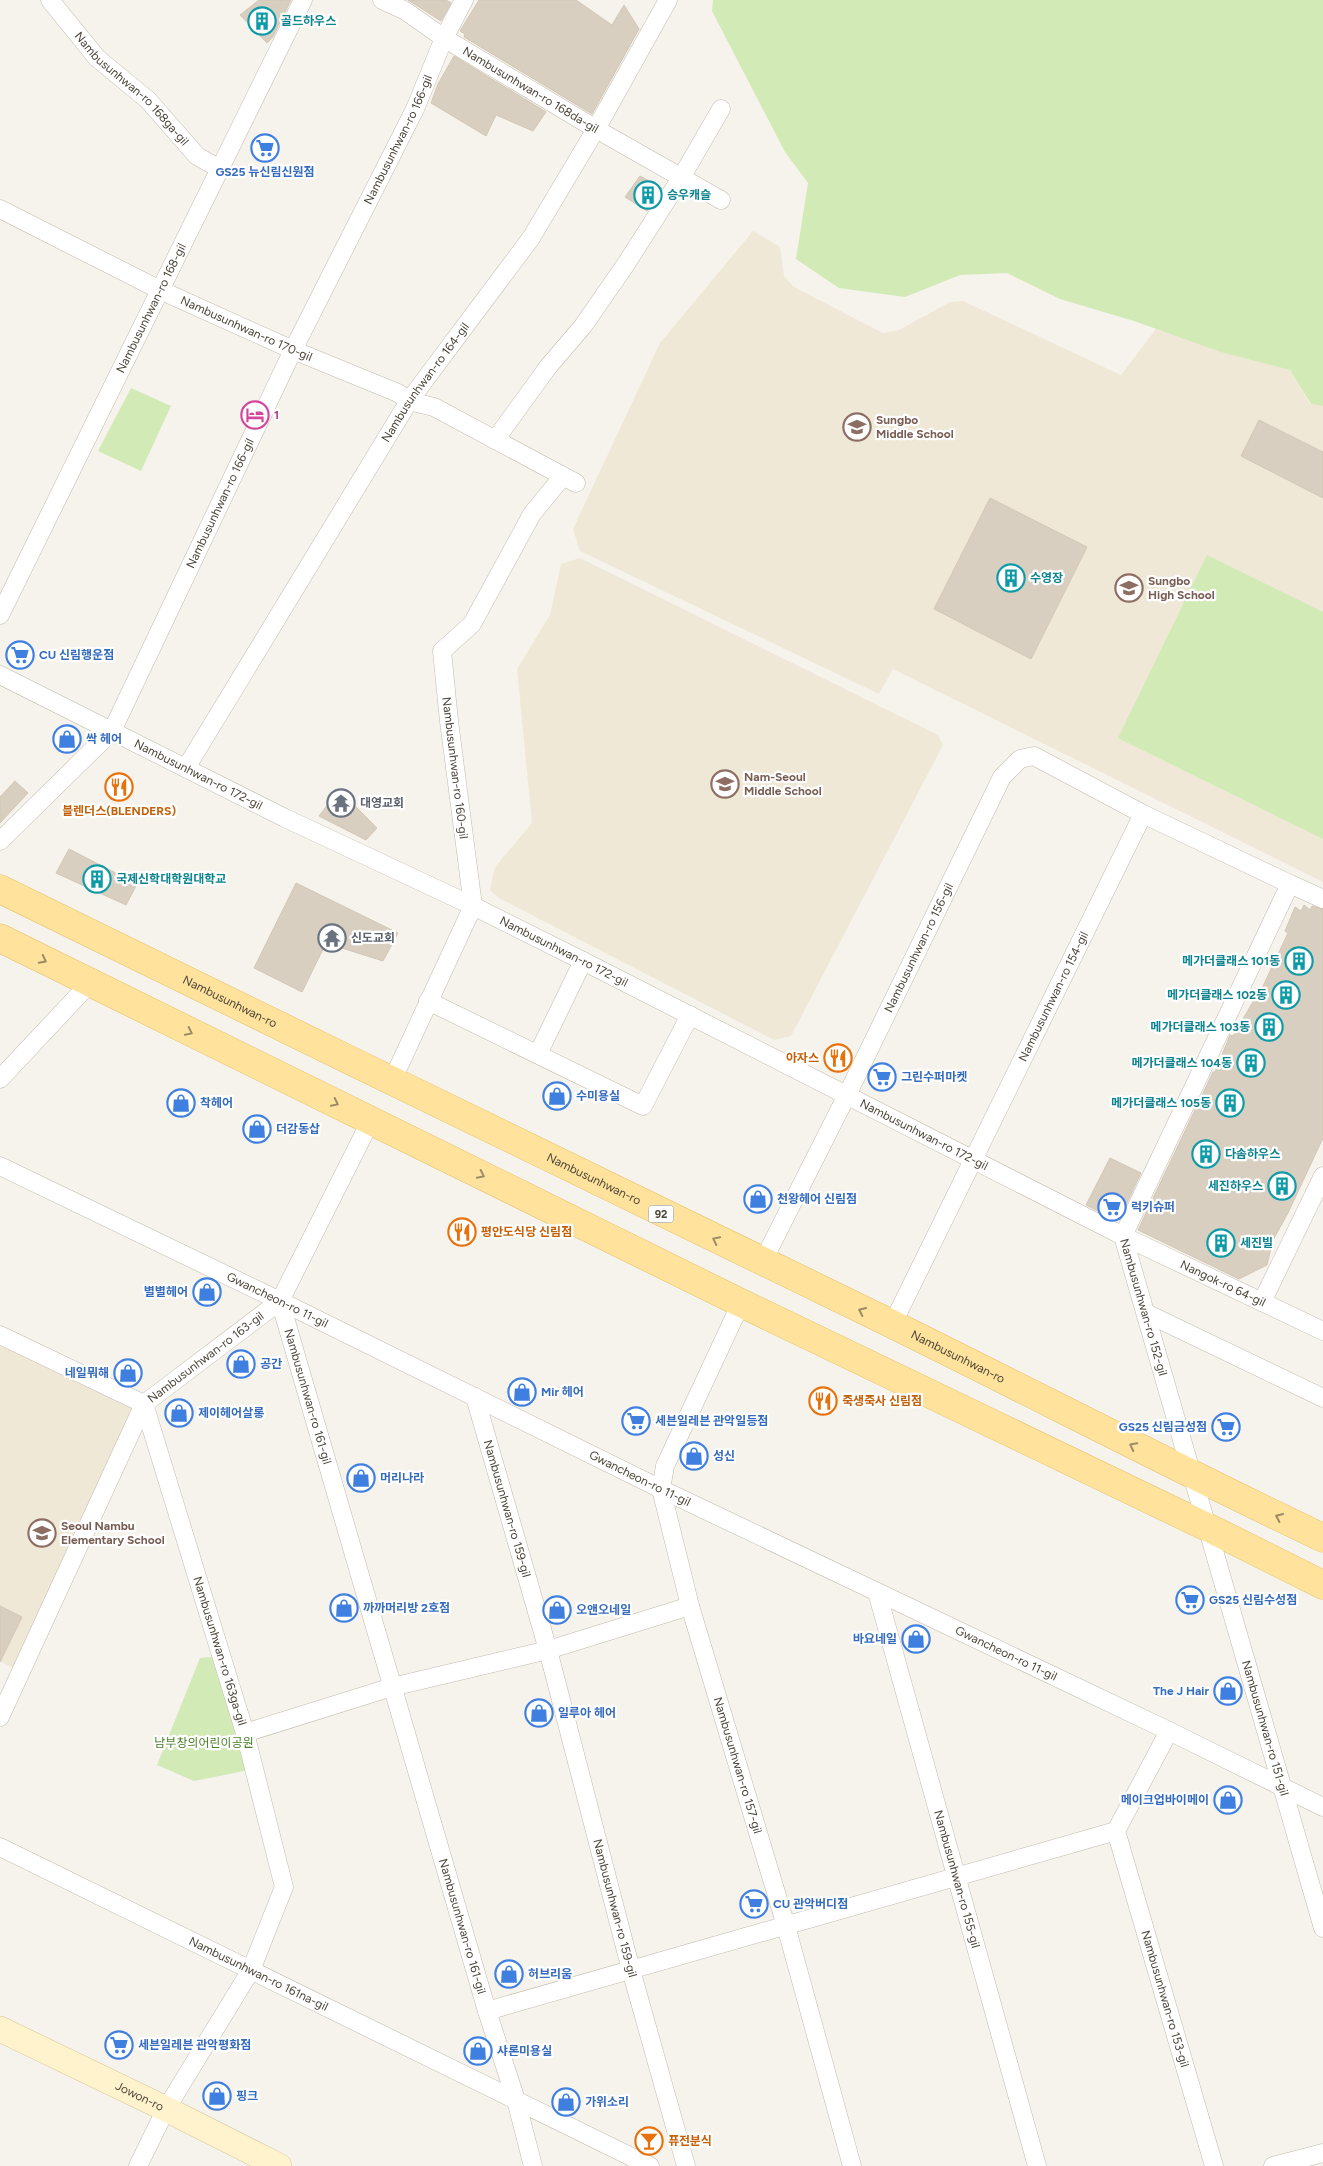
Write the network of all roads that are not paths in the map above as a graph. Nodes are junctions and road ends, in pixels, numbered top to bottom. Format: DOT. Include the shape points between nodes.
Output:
graph roads {
  1 [pos="50,0"];
  2 [pos="303,0"];
  3 [pos="382,0"];
  4 [pos="464,0"];
  5 [pos="668,0"];
  6 [pos="444,38"];
  7 [pos="722,109"];
  8 [pos="596,129"];
  9 [pos="220,169"];
  10 [pos="681,178"];
  11 [pos="721,200"];
  12 [pos="0,209"];
  13 [pos="160,290"];
  14 [pos="293,350"];
  15 [pos="409,402"];
  16 [pos="495,440"];
  17 [pos="570,479"];
  18 [pos="0,615"];
  19 [pos="0,675"];
  20 [pos="112,731"];
  21 [pos="186,768"];
  22 [pos="1143,814"];
  23 [pos="0,841"];
  24 [pos="1290,884"];
  25 [pos="0,889"];
  26 [pos="1323,899"];
  27 [pos="473,906"];
  28 [pos="0,938"];
  29 [pos="583,960"];
  30 [pos="90,984"];
  31 [pos="428,1001"];
  32 [pos="690,1015"];
  33 [pos="538,1054"];
  34 [pos="0,1079"];
  35 [pos="392,1082"];
  36 [pos="847,1095"];
  37 [pos="371,1120"];
  38 [pos="973,1159"];
  39 [pos="0,1166"];
  40 [pos="1323,1176"];
  41 [pos="1123,1236"];
  42 [pos="762,1263"];
  43 [pos="280,1301"];
  44 [pos="1262,1302"];
  45 [pos="741,1303"];
  46 [pos="1146,1313"];
  47 [pos="892,1325"];
  48 [pos="1323,1331"];
  49 [pos="0,1335"];
  50 [pos="475,1397"];
  51 [pos="1323,1398"];
  52 [pos="144,1404"];
  53 [pos="1193,1476"];
  54 [pos="661,1489"];
  55 [pos="1207,1527"];
  56 [pos="1323,1538"];
  57 [pos="1323,1585"];
  58 [pos="877,1592"];
  59 [pos="690,1606"];
  60 [pos="548,1650"];
  61 [pos="7,1685"];
  62 [pos="392,1687"];
  63 [pos="0,1717"];
  64 [pos="1169,1732"];
  65 [pos="245,1733"];
  66 [pos="1283,1787"];
  67 [pos="1323,1807"];
  68 [pos="1116,1831"];
  69 [pos="0,1847"];
  70 [pos="958,1876"];
  71 [pos="786,1926"];
  72 [pos="1323,1928"];
  73 [pos="251,1970"];
  74 [pos="631,1970"];
  75 [pos="487,2011"];
  76 [pos="0,2028"];
  77 [pos="516,2100"];
  78 [pos="166,2109"];
  79 [pos="1323,2153"];
  80 [pos="138,2166"];
  81 [pos="279,2166"];
  82 [pos="533,2166"];
  83 [pos="650,2166"];
  84 [pos="686,2166"];
  85 [pos="852,2166"];
  86 [pos="1037,2166"];
  87 [pos="1214,2166"];
  88 [pos="1273,2166"];
  1 -- 9 [label="street, Nambusunhwan-ro 168ga-gil" via="97,58 148,100 197,156"];
  2 -- 9 [label="street, Nambusunhwan-ro 168-gil"];
  3 -- 6 [label="street, Nambusunhwan-ro 168da-gil" via="404,10"];
  4 -- 6 [label="street, Nambusunhwan-ro 166-gil"];
  5 -- 8 [label="street, Nambusunhwan-ro 164-gil"];
  6 -- 8 [label="street, Nambusunhwan-ro 168da-gil"];
  6 -- 14 [label="street, Nambusunhwan-ro 166-gil" via="408,122"];
  7 -- 10 [label="street"];
  8 -- 10 [label="street, Nambusunhwan-ro 168da-gil"];
  8 -- 15 [label="street, Nambusunhwan-ro 164-gil" via="531,238"];
  9 -- 13 [label="street, Nambusunhwan-ro 168-gil"];
  10 -- 11 [label="street, Nambusunhwan-ro 168da-gil"];
  10 -- 16 [label="street" via="583,326 548,367"];
  12 -- 13 [label="street, Nambusunhwan-ro 170-gil"];
  13 -- 14 [label="street, Nambusunhwan-ro 170-gil"];
  13 -- 18 [label="street, Nambusunhwan-ro 168-gil"];
  14 -- 15 [label="street, Nambusunhwan-ro 170-gil" via="398,393"];
  14 -- 20 [label="street, Nambusunhwan-ro 166-gil"];
  15 -- 16 [label="street, Nambusunhwan-ro 170-gil" via="434,407"];
  15 -- 21 [label="street, Nambusunhwan-ro 164-gil"];
  16 -- 17 [label="street, Nambusunhwan-ro 170-gil"];
  17 -- 27 [label="street, Nambusunhwan-ro 160-gil" via="532,514 472,624 442,651"];
  19 -- 20 [label="street, Nambusunhwan-ro 172-gil"];
  20 -- 21 [label="street, Nambusunhwan-ro 172-gil"];
  20 -- 23 [label="street, Nambusunhwan-ro 166-gil"];
  21 -- 27 [label="street, Nambusunhwan-ro 172-gil"];
  22 -- 24 [label="street"];
  22 -- 36 [label="street, Nambusunhwan-ro 156-gil" via="1034,756 1020,759 1002,777"];
  22 -- 38 [label="street, Nambusunhwan-ro 154-gil"];
  24 -- 26 [label="street"];
  24 -- 41 [label="street, Nambusunhwan-ro 152-gil"];
  25 -- 35 [label="main road, Nambusunhwan-ro / 92"];
  27 -- 29 [label="street, Nambusunhwan-ro 172-gil"];
  27 -- 31 [label="street"];
  28 -- 30 [label="main road, one-way"];
  29 -- 32 [label="street, Nambusunhwan-ro 172-gil"];
  29 -- 33 [label="street"];
  30 -- 34 [label="street"];
  30 -- 37 [label="main road, one-way"];
  31 -- 33 [label="street"];
  31 -- 35 [label="street"];
  32 -- 33 [label="street" via="643,1106"];
  32 -- 36 [label="street, Nambusunhwan-ro 172-gil"];
  42 -- 35 [label="main road, Nambusunhwan-ro / 92, one-way"];
  36 -- 38 [label="street, Nambusunhwan-ro 172-gil"];
  36 -- 42 [label="street, Nambusunhwan-ro 156-gil"];
  37 -- 43 [label="street"];
  37 -- 45 [label="main road, one-way"];
  38 -- 41 [label="street, Nambusunhwan-ro 172-gil"];
  38 -- 47 [label="street, Nambusunhwan-ro 154-gil"];
  39 -- 43 [label="street, Gwancheon-ro 11-gil"];
  40 -- 44 [label="street"];
  41 -- 44 [label="street, Nangok-ro 64-gil"];
  41 -- 46 [label="street, Nambusunhwan-ro 152-gil"];
  47 -- 42 [label="main road, Nambusunhwan-ro / 92, one-way"];
  43 -- 50 [label="street, Gwancheon-ro 11-gil"];
  43 -- 52 [label="street, Nambusunhwan-ro 163-gil"];
  43 -- 62 [label="street, Nambusunhwan-ro 161-gil"];
  44 -- 48 [label="street, Nangok-ro 64-gil"];
  45 -- 54 [label="street, Nambusunhwan-ro 157-gil" via="665,1466"];
  45 -- 55 [label="main road"];
  46 -- 51 [label="street"];
  46 -- 53 [label="street, Nambusunhwan-ro 152-gil"];
  53 -- 47 [label="main road, Nambusunhwan-ro / 92, one-way"];
  49 -- 52 [label="street"];
  50 -- 54 [label="street, Gwancheon-ro 11-gil"];
  50 -- 60 [label="street, Nambusunhwan-ro 159-gil"];
  52 -- 61 [label="street, Nambusunhwan-ro 163-gil"];
  52 -- 65 [label="street, Nambusunhwan-ro 163ga-gil"];
  53 -- 55 [label="street, Nambusunhwan-ro 152-gil"];
  56 -- 53 [label="main road, Nambusunhwan-ro / 92, one-way"];
  54 -- 58 [label="street, Gwancheon-ro 11-gil"];
  54 -- 59 [label="street, Nambusunhwan-ro 157-gil"];
  55 -- 57 [label="main road"];
  55 -- 66 [label="street, Nambusunhwan-ro 151-gil"];
  58 -- 64 [label="street, Gwancheon-ro 11-gil"];
  58 -- 70 [label="street, Nambusunhwan-ro 155-gil"];
  59 -- 60 [label="street"];
  59 -- 71 [label="street, Nambusunhwan-ro 157-gil"];
  60 -- 62 [label="street"];
  60 -- 74 [label="street, Nambusunhwan-ro 159-gil"];
  61 -- 63 [label="street, Nambusunhwan-ro 163-gil"];
  62 -- 65 [label="street"];
  62 -- 75 [label="street, Nambusunhwan-ro 161-gil"];
  64 -- 66 [label="street, Gwancheon-ro 11-gil"];
  64 -- 68 [label="street"];
  65 -- 73 [label="street, Nambusunhwan-ro 163ga-gil" via="284,1887"];
  66 -- 67 [label="street, Gwancheon-ro 11-gil"];
  66 -- 72 [label="street, Nambusunhwan-ro 151-gil"];
  68 -- 70 [label="street"];
  68 -- 87 [label="street, Nambusunhwan-ro 153-gil"];
  69 -- 73 [label="street, Nambusunhwan-ro 161na-gil"];
  70 -- 71 [label="street"];
  70 -- 86 [label="street, Nambusunhwan-ro 155-gil"];
  71 -- 74 [label="street"];
  71 -- 85 [label="street, Nambusunhwan-ro 157-gil"];
  73 -- 77 [label="street, Nambusunhwan-ro 161na-gil"];
  73 -- 78 [label="street, Nambusunhwan-ro 163ga-gil"];
  74 -- 75 [label="street"];
  74 -- 84 [label="street, Nambusunhwan-ro 159-gil"];
  75 -- 77 [label="street, Nambusunhwan-ro 161-gil"];
  76 -- 78 [label="street, Jowon-ro"];
  77 -- 82 [label="street, Nambusunhwan-ro 161-gil"];
  77 -- 83 [label="street, Nambusunhwan-ro 161na-gil"];
  78 -- 80 [label="street, Nambusunhwan-ro 163ga-gil"];
  78 -- 81 [label="street, Jowon-ro"];
  79 -- 88 [label="street"];
}
